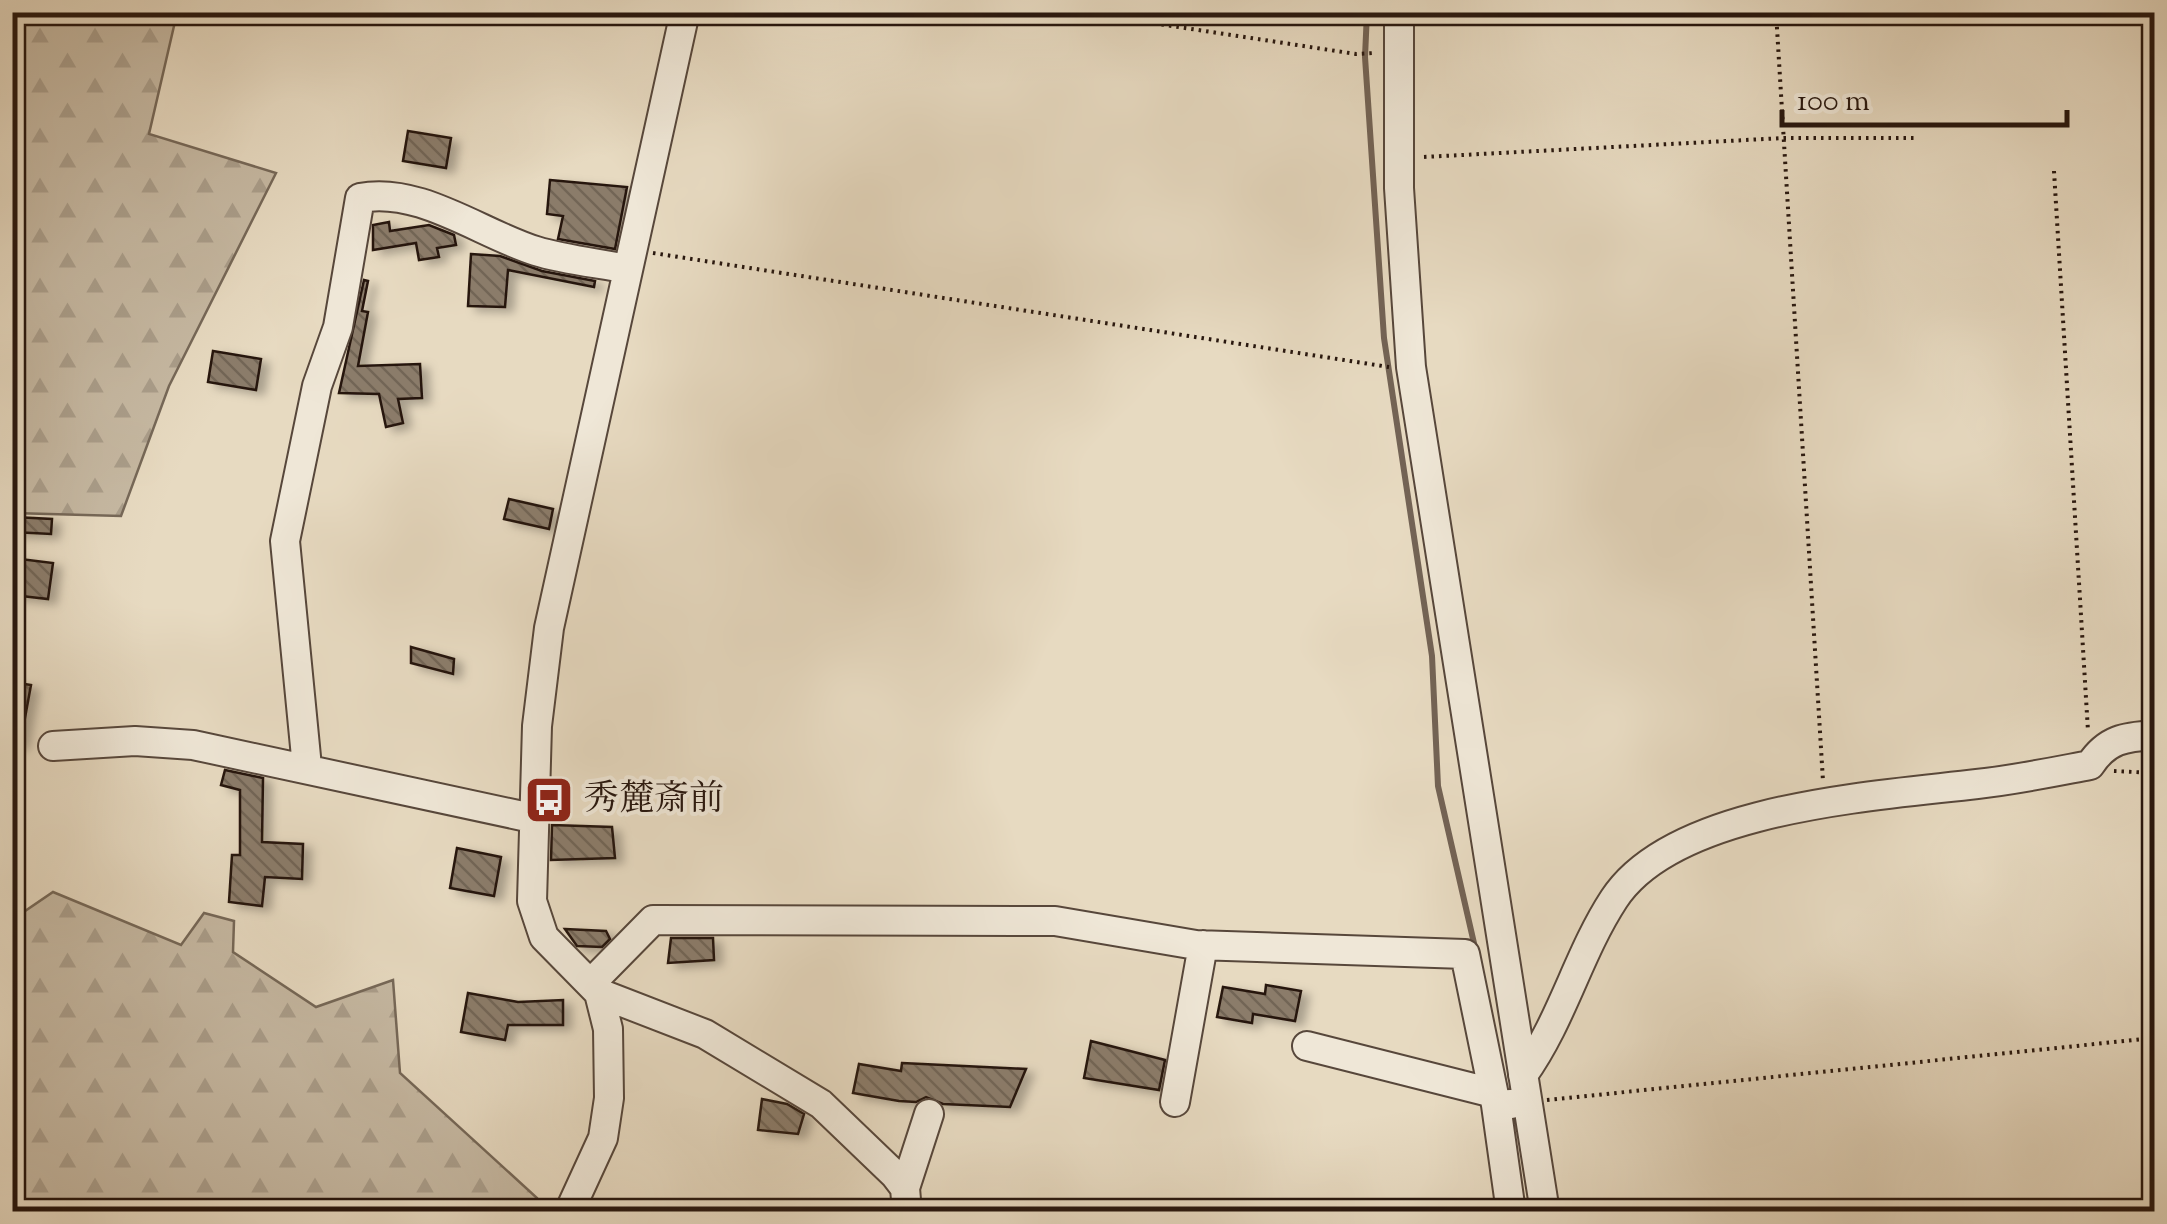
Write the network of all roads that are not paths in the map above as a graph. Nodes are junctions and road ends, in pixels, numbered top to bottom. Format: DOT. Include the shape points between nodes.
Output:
graph roads {
  1 [pos="685,12"];
  2 [pos="1399,12"];
  3 [pos="630,259"];
  4 [pos="2154,735"];
  5 [pos="53,746"];
  6 [pos="307,767"];
  7 [pos="532,818"];
  8 [pos="1201,953"];
  9 [pos="595,988"];
  10 [pos="1307,1046"];
  11 [pos="1509,1097"];
  12 [pos="1175,1102"];
  13 [pos="929,1114"];
  14 [pos="906,1200"];
  15 [pos="570,1212"];
  16 [pos="1511,1212"];
  17 [pos="1545,1212"];
  1 -- 3 [label="street"];
  2 -- 11 [label="street" via="1411,367"];
  3 -- 6 [label="street" via="539,252 438,209 376,194 360,198 338,327 318,386 286,541"];
  3 -- 7 [label="street" via="549,628"];
  4 -- 11 [label="street" via="2127,737 2096,757 1824,802 1700,836 1649,864 1615,897 1544,1046"];
  5 -- 6 [label="street" via="192,745"];
  6 -- 7 [label="street"];
  7 -- 9 [label="street" via="532,901 544,938"];
  8 -- 9 [label="street" via="1056,921 652,920"];
  8 -- 11 [label="street" via="1465,954"];
  8 -- 12 [label="street"];
  9 -- 14 [label="street" via="706,1034 821,1104"];
  9 -- 15 [label="street" via="608,1028 609,1098 603,1138"];
  10 -- 11 [label="street"];
  11 -- 16 [label="street"];
  11 -- 17 [label="street"];
  13 -- 14 [label="street"];
}
